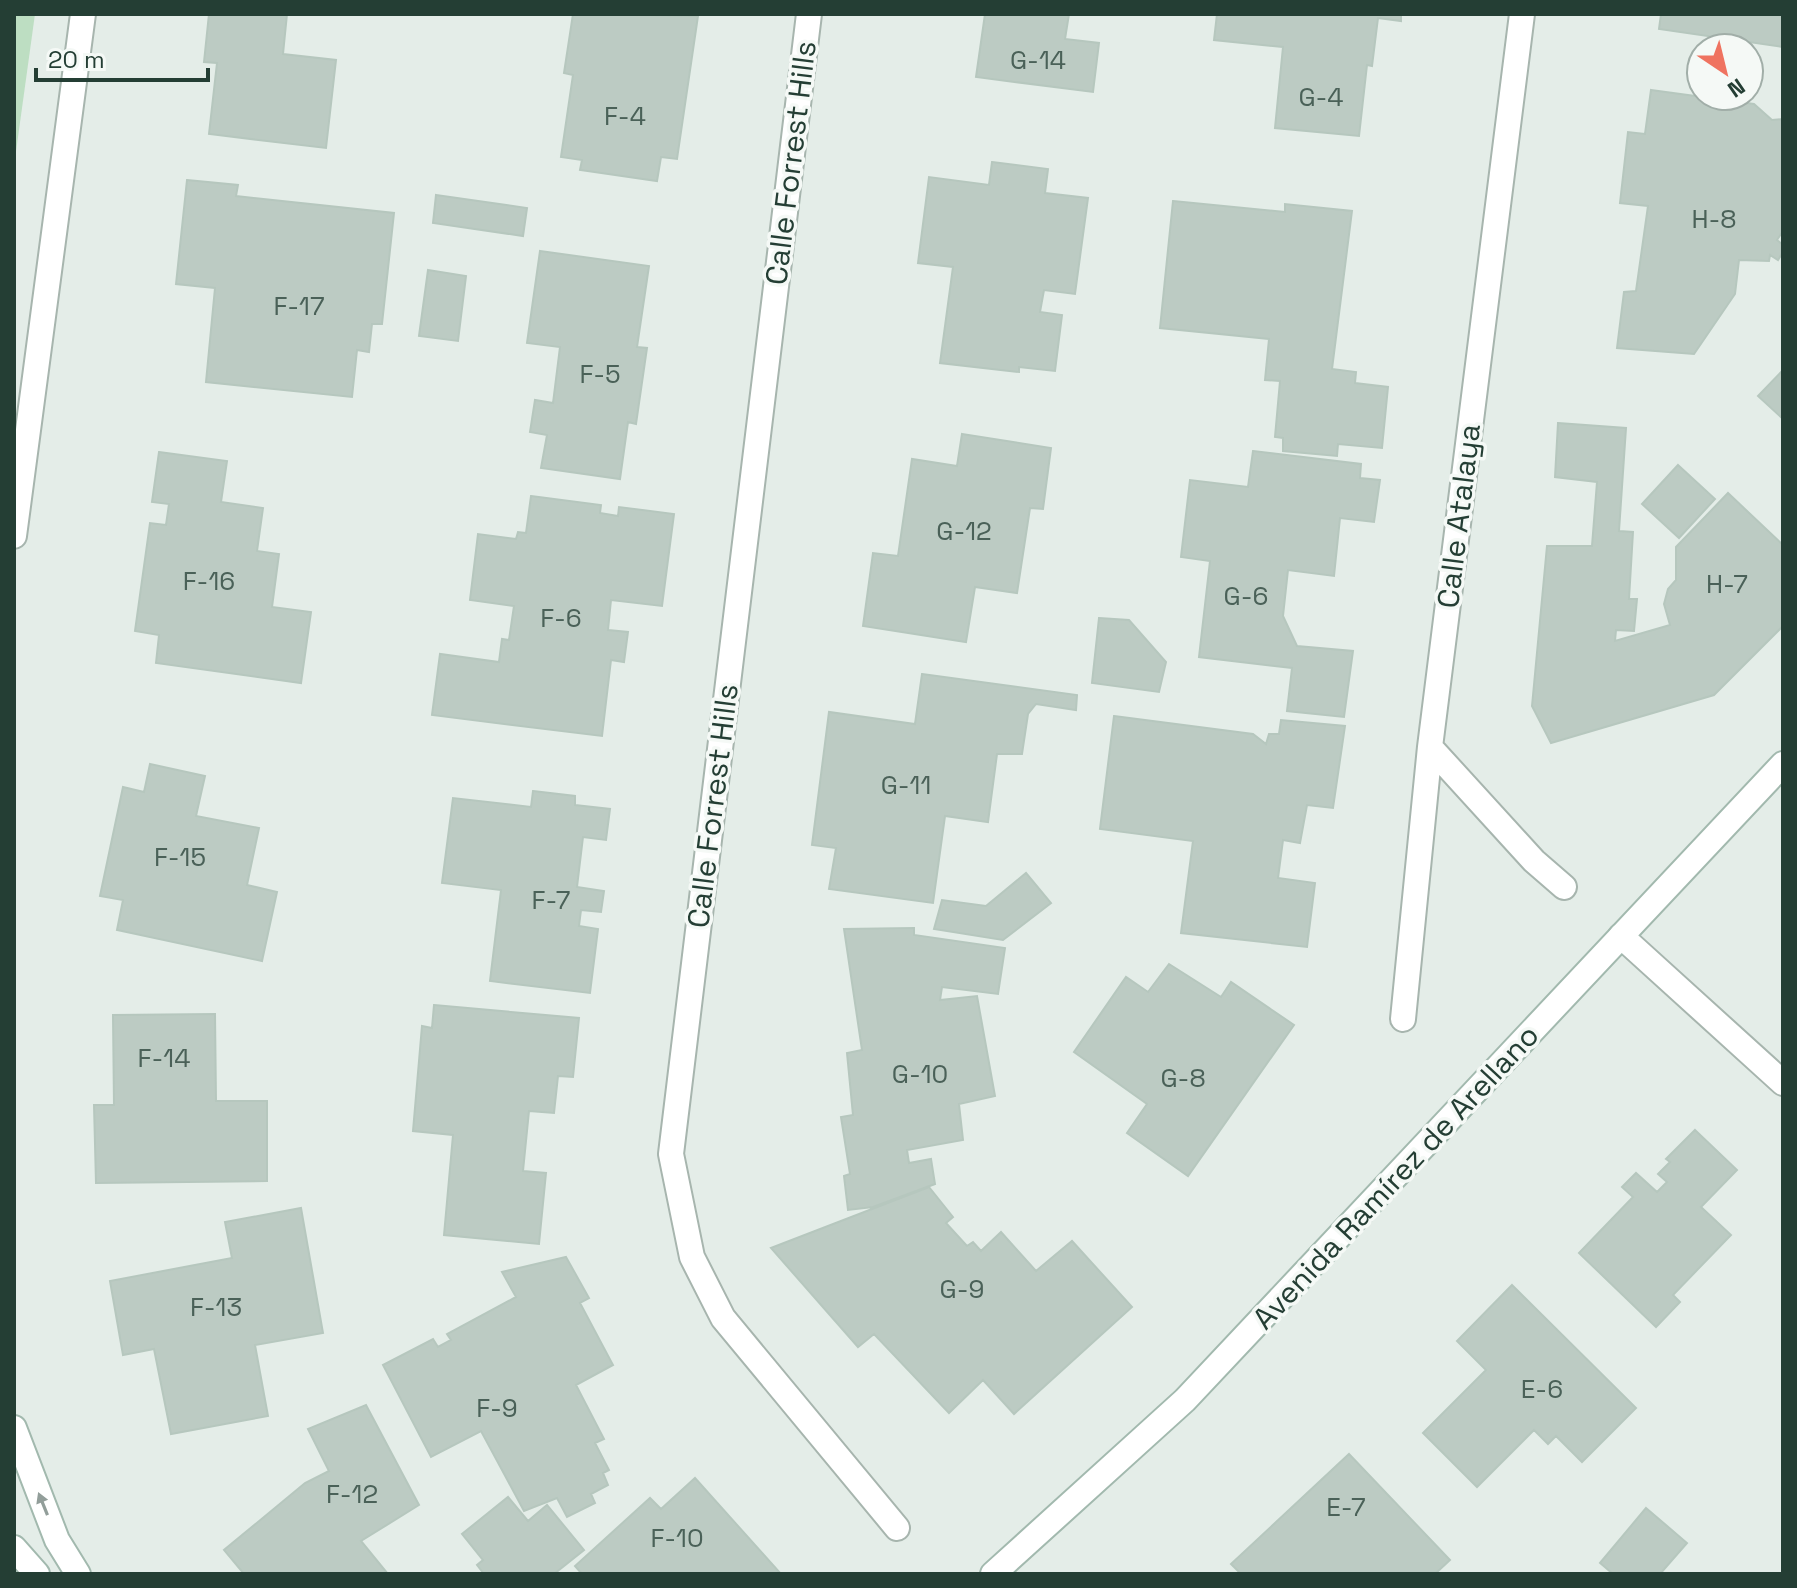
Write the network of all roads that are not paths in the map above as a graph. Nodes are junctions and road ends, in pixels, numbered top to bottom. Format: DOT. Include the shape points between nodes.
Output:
graph roads {
  1 [pos="83,14"];
  2 [pos="809,14"];
  3 [pos="1522,14"];
  4 [pos="14,536"];
  5 [pos="1430,747"];
  6 [pos="1783,764"];
  7 [pos="1564,887"];
  8 [pos="1621,936"];
  9 [pos="1403,1019"];
  10 [pos="1783,1083"];
  11 [pos="14,1428"];
  12 [pos="897,1528"];
  13 [pos="14,1548"];
  14 [pos="37,1574"];
  15 [pos="78,1574"];
  16 [pos="993,1574"];
  1 -- 4 [label="street"];
  2 -- 12 [label="street, Calle Forrest Hills" via="671,1154 692,1257 723,1318"];
  3 -- 5 [label="street, Calle Atalaya"];
  5 -- 7 [label="street"];
  5 -- 9 [label="street, Calle Atalaya"];
  6 -- 8 [label="street, Avenida Ramírez de Arellano"];
  8 -- 10 [label="street"];
  8 -- 16 [label="street, Avenida Ramírez de Arellano" via="1185,1400"];
  15 -- 11 [label="street, one-way" via="57,1540"];
  13 -- 14 [label="street"];
}
